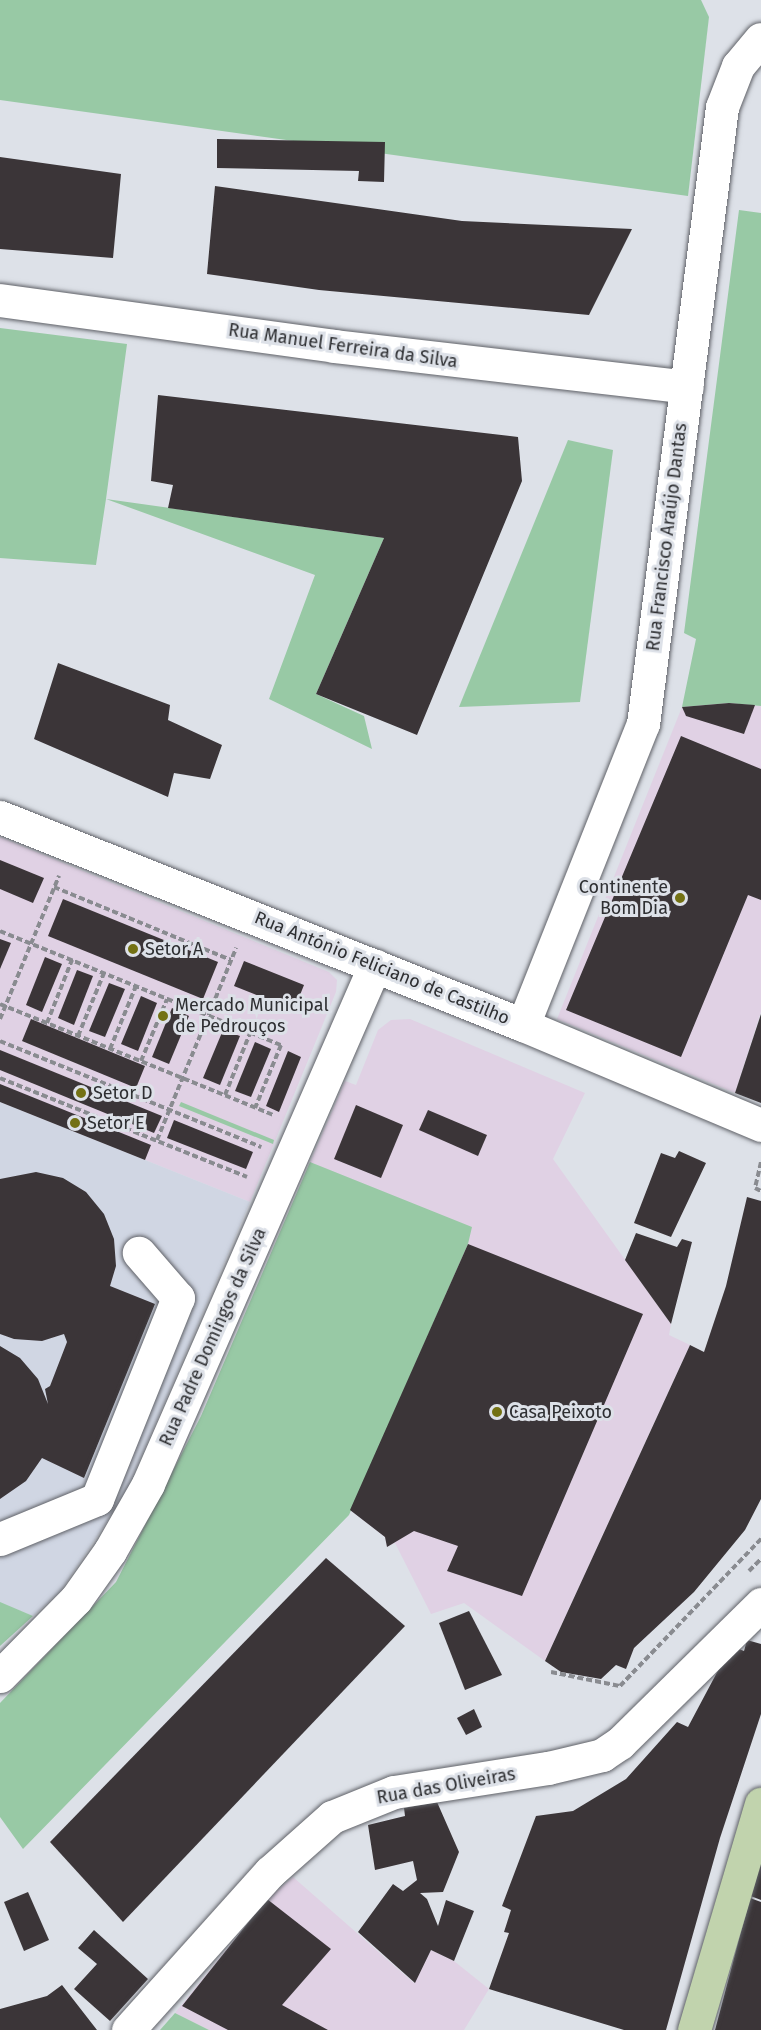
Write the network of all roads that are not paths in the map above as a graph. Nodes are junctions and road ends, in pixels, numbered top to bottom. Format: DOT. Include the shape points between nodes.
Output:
graph roads {
  1 [pos="761,39"];
  2 [pos="0,300"];
  3 [pos="687,387"];
  4 [pos="0,817"];
  5 [pos="375,965"];
  6 [pos="523,1025"];
  7 [pos="761,1125"];
  8 [pos="139,1253"];
  9 [pos="138,1402"];
  10 [pos="178,1418"];
  11 [pos="0,1539"];
  12 [pos="752,1592"];
  13 [pos="0,1676"];
  14 [pos="761,1804"];
  15 [pos="128,2030"];
  16 [pos="694,2030"];
  1 -- 3 [label="street, Rua Francisco Araújo Dantas" via="738,66 723,107"];
  2 -- 3 [label="street, Rua Manuel Ferreira da Silva" via="429,358"];
  3 -- 6 [label="street, Rua Francisco Araújo Dantas" via="644,724"];
  4 -- 5 [label="street, Rua António Feliciano de Castilho"];
  5 -- 6 [label="street, Rua António Feliciano de Castilho"];
  5 -- 10 [label="street, Rua Padre Domingos da Silva"];
  6 -- 7 [label="street, Rua António Feliciano de Castilho"];
  8 -- 9 [label="street" via="178,1298"];
  9 -- 10 [label="street"];
  9 -- 11 [label="street" via="97,1499"];
  10 -- 13 [label="street, Rua Padre Domingos da Silva" via="110,1551 76,1599"];
  12 -- 15 [label="street, Rua das Oliveiras" via="620,1743 602,1755 548,1768 394,1792 332,1817 270,1872"];
  14 -- 16 [label="main road"];
}
